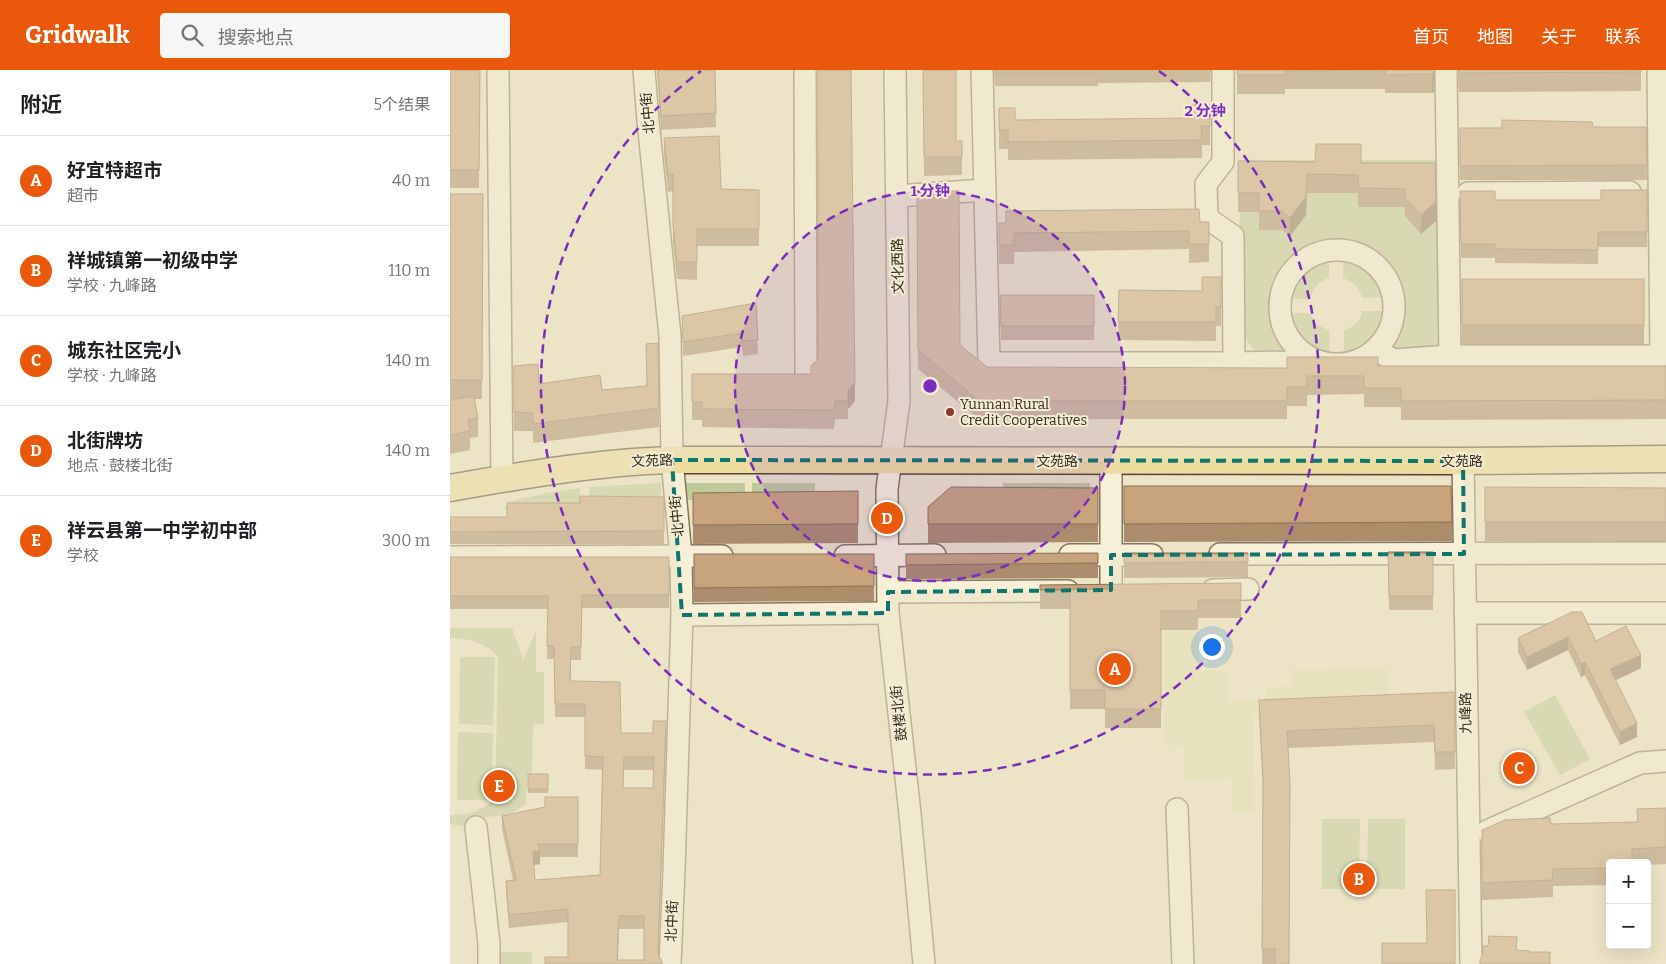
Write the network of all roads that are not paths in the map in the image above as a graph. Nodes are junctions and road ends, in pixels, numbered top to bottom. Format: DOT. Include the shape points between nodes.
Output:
graph roads {
  1 [pos="498,70"];
  2 [pos="644,70"];
  3 [pos="805,70"];
  4 [pos="895,70"];
  5 [pos="982,70"];
  6 [pos="1223,70"];
  7 [pos="1446,70"];
  8 [pos="1658,70"];
  9 [pos="984,190"];
  10 [pos="1660,192"];
  11 [pos="1448,193"];
  12 [pos="897,196"];
  13 [pos="1375,350"];
  14 [pos="1304,354"];
  15 [pos="1450,356"];
  16 [pos="1234,363"];
  17 [pos="806,373"];
  18 [pos="1666,459"];
  19 [pos="672,460"];
  20 [pos="891,461"];
  21 [pos="1111,461"];
  22 [pos="1463,462"];
  23 [pos="502,480"];
  24 [pos="450,488"];
  25 [pos="1666,553"];
  26 [pos="1170,554"];
  27 [pos="1199,554"];
  28 [pos="1464,554"];
  29 [pos="956,555"];
  30 [pos="1053,555"];
  31 [pos="1111,555"];
  32 [pos="681,556"];
  33 [pos="740,556"];
  34 [pos="828,556"];
  35 [pos="888,556"];
  36 [pos="450,557"];
  37 [pos="1248,589"];
  38 [pos="1189,590"];
  39 [pos="888,592"];
  40 [pos="888,613"];
  41 [pos="1465,613"];
  42 [pos="1666,613"];
  43 [pos="682,615"];
  44 [pos="1666,761"];
  45 [pos="1178,809"];
  46 [pos="476,827"];
  47 [pos="1468,839"];
  48 [pos="489,964"];
  49 [pos="670,964"];
  50 [pos="924,964"];
  51 [pos="1183,964"];
  52 [pos="1471,964"];
  1 -- 23 [label="street" via="490,200"];
  2 -- 19 [label="street, 北中街" via="670,336"];
  3 -- 17 [label="street"];
  4 -- 12 [label="street, 文化西路"];
  5 -- 9 [label="street"];
  6 -- 16 [label="street" via="1223,162 1206,184 1207,218 1233,236"];
  7 -- 11 [label="street"];
  8 -- 10 [label="street"];
  9 -- 12 [label="street"];
  9 -- 16 [label="street" via="989,363"];
  10 -- 11 [label="street"];
  10 -- 15 [label="street" via="1661,356"];
  11 -- 15 [label="street"];
  12 -- 20 [label="street, 文化西路" via="899,401"];
  13 -- 14 [label="street" via="1359,360 1341,364 1322,362"];
  13 -- 14 [label="street" via="1388,336 1394,318 1395,299 1389,281 1378,266 1362,255 1344,249 1325,250 1292,270 1283,286 1279,305 1282,324 1290,341"];
  13 -- 15 [label="street" via="1394,360"];
  14 -- 16 [label="street" via="1300,360 1288,362"];
  18 -- 22 [label="main road, 文苑路"];
  19 -- 20 [label="main road, 文苑路"];
  19 -- 23 [label="main road, 文苑路" via="549,471"];
  19 -- 32 [label="street, 北中街"];
  20 -- 21 [label="main road, 文苑路"];
  20 -- 35 [label="street, 鼓楼北街" via="887,490"];
  21 -- 22 [label="main road, 文苑路"];
  21 -- 31 [label="street"];
  22 -- 28 [label="street, 九峰路"];
  23 -- 24 [label="main road, 文苑路"];
  25 -- 28 [label="street"];
  26 -- 31 [label="street"];
  27 -- 28 [label="street"];
  28 -- 41 [label="street, 九峰路"];
  29 -- 35 [label="street"];
  30 -- 31 [label="street"];
  31 -- 39 [label="street" via="1121,590"];
  32 -- 33 [label="street"];
  32 -- 36 [label="street"];
  32 -- 43 [label="street, 北中街"];
  34 -- 35 [label="street"];
  35 -- 39 [label="street, 鼓楼北街"];
  37 -- 38 [label="street"];
  39 -- 40 [label="street, 鼓楼北街"];
  40 -- 43 [label="street"];
  40 -- 50 [label="street, 鼓楼北街"];
  41 -- 42 [label="street"];
  41 -- 47 [label="street, 九峰路"];
  43 -- 49 [label="street, 北中街"];
  44 -- 47 [label="street" via="1640,763"];
  45 -- 51 [label="street"];
  46 -- 48 [label="street"];
  47 -- 52 [label="street, 九峰路"];
}
